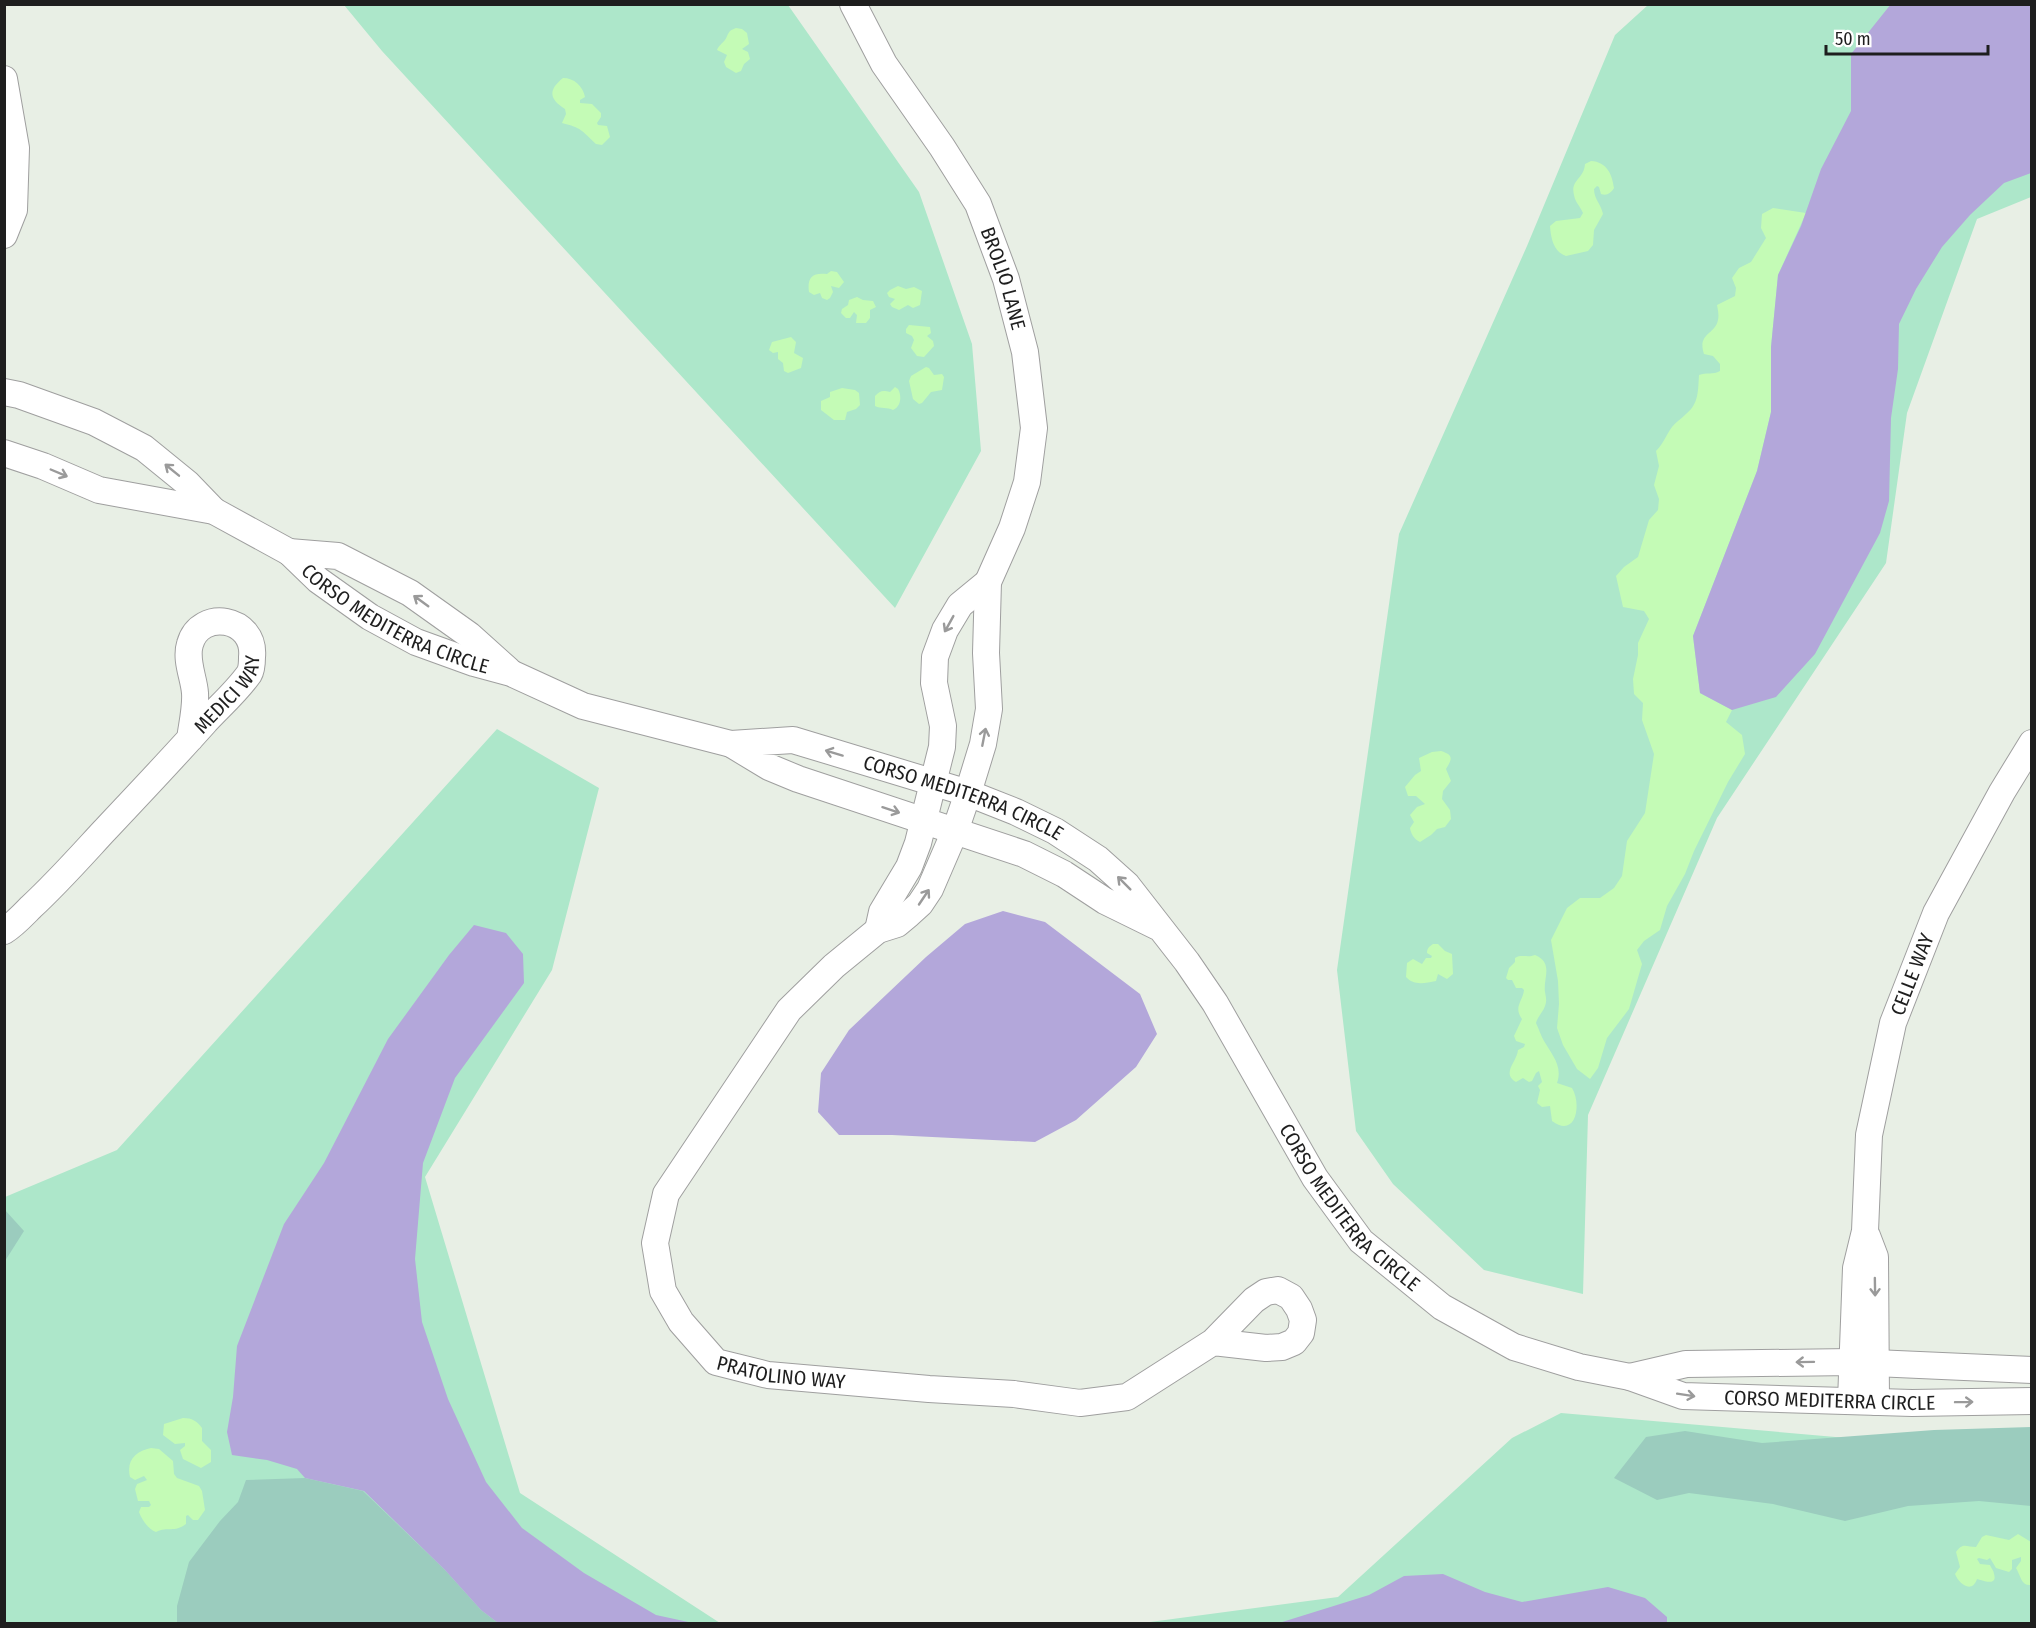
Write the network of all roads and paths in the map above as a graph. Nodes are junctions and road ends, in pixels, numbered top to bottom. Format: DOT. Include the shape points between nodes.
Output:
graph roads {
  1 [pos="853,4"];
  2 [pos="4,79"];
  3 [pos="4,235"];
  4 [pos="4,392"];
  5 [pos="4,453"];
  6 [pos="214,510"];
  7 [pos="289,552"];
  8 [pos="988,582"];
  9 [pos="511,673"];
  10 [pos="190,739"];
  11 [pos="2031,743"];
  12 [pos="731,744"];
  13 [pos="933,783"];
  14 [pos="968,793"];
  15 [pos="923,820"];
  16 [pos="955,831"];
  17 [pos="1160,928"];
  18 [pos="878,930"];
  19 [pos="4,931"];
  20 [pos="1213,1342"];
  21 [pos="1864,1363"];
  22 [pos="2031,1370"];
  23 [pos="1630,1377"];
  24 [pos="1851,1401"];
  25 [pos="2031,1401"];
  26 [pos="1876,1402"];
  1 -- 8 [label="street, BROLIO LANE" via="884,64 978,204 1006,279 1025,352 1034,428 1027,482"];
  2 -- 3 [label="street" via="16,148 15,210"];
  6 -- 4 [label="street, CORSO MEDITERRA CIRCLE, one-way" via="144,448 94,422"];
  5 -- 6 [label="street, CORSO MEDITERRA CIRCLE, one-way" via="99,490"];
  6 -- 7 [label="street, CORSO MEDITERRA CIRCLE"];
  7 -- 9 [label="street, CORSO MEDITERRA CIRCLE" via="318,580 370,617 416,642"];
  9 -- 7 [label="street, CORSO MEDITERRA CIRCLE, one-way" via="469,635 410,593 338,556"];
  8 -- 13 [label="street, BROLIO LANE, one-way" via="960,605 935,657 934,683 943,726"];
  14 -- 8 [label="street, BROLIO LANE, one-way" via="989,709"];
  9 -- 12 [label="street, CORSO MEDITERRA CIRCLE" via="583,706"];
  10 -- 19 [label="street, MEDICI WAY" via="46,893"];
  11 -- 21 [label="street, CELLE WAY" via="1936,913 1893,1023 1869,1136 1864,1230 1875,1257"];
  13 -- 12 [label="street, CORSO MEDITERRA CIRCLE, one-way" via="793,740"];
  12 -- 15 [label="street, CORSO MEDITERRA CIRCLE, one-way" via="798,779"];
  13 -- 14 [label="street, CORSO MEDITERRA CIRCLE"];
  13 -- 15 [label="street, BROLIO LANE"];
  14 -- 16 [label="street, BROLIO LANE"];
  17 -- 14 [label="street, CORSO MEDITERRA CIRCLE, one-way" via="1127,885 1098,859 1055,831"];
  15 -- 16 [label="street, CORSO MEDITERRA CIRCLE"];
  15 -- 18 [label="street" via="909,867 882,912"];
  16 -- 17 [label="street, CORSO MEDITERRA CIRCLE" via="1023,854 1064,874 1105,902"];
  18 -- 16 [label="street, PRATOLINO WAY, one-way" via="897,924 920,904"];
  17 -- 23 [label="street, CORSO MEDITERRA CIRCLE" via="1215,1004 1315,1178 1361,1241 1442,1307 1514,1347 1579,1367"];
  18 -- 20 [label="street, PRATOLINO WAY" via="789,1010 666,1194 655,1243 663,1291 681,1322 716,1362 768,1376 1014,1394 1080,1403 1127,1397"];
  21 -- 22 [label="street, CORSO MEDITERRA CIRCLE"];
  21 -- 23 [label="street, CORSO MEDITERRA CIRCLE, one-way" via="1686,1364"];
  21 -- 24 [label="street, CELLE WAY"];
  21 -- 26 [label="street, CELLE WAY"];
  23 -- 24 [label="street, CORSO MEDITERRA CIRCLE, one-way" via="1683,1396"];
  24 -- 26 [label="street, CORSO MEDITERRA CIRCLE"];
  26 -- 25 [label="street, CORSO MEDITERRA CIRCLE, one-way"];
}
